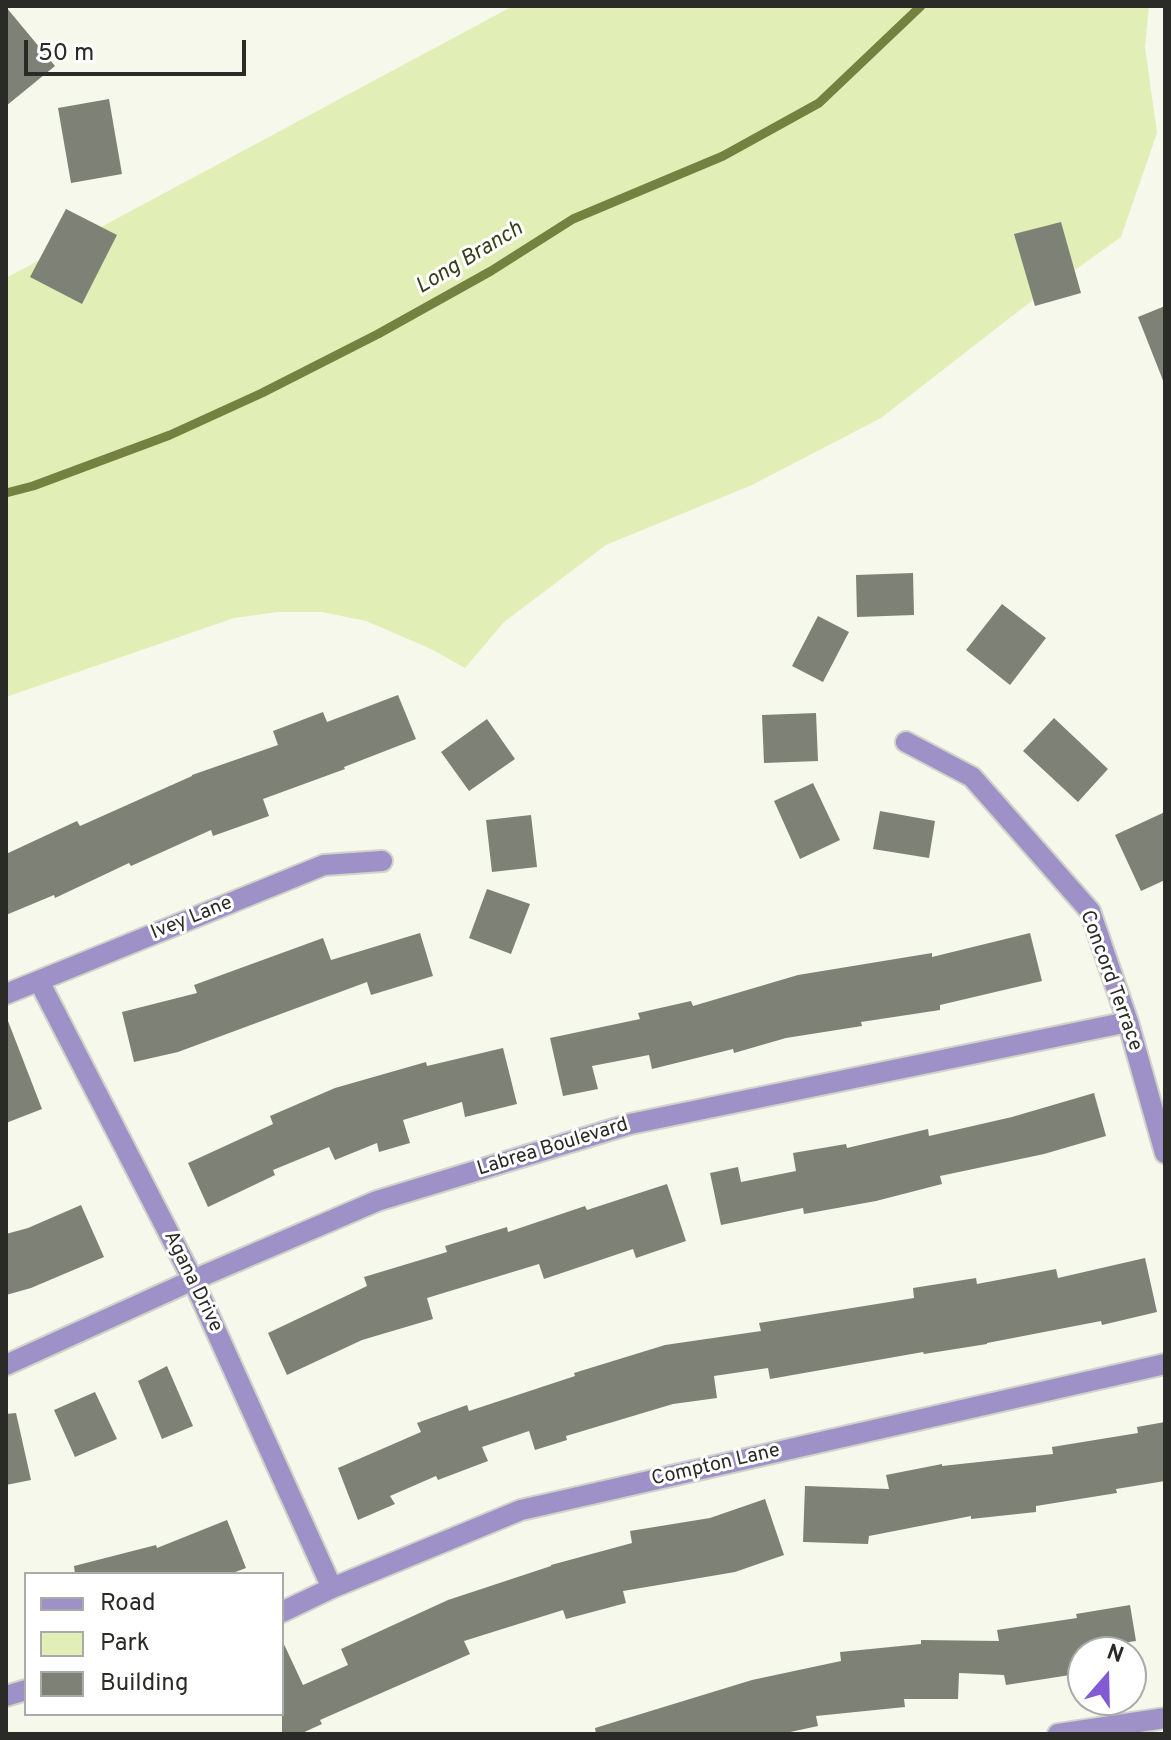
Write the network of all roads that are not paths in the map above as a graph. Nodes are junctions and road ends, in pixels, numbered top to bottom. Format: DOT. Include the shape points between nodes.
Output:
graph roads {
  1 [pos="906,742"];
  2 [pos="382,861"];
  3 [pos="39,981"];
  4 [pos="6,994"];
  5 [pos="1128,1022"];
  6 [pos="1165,1153"];
  7 [pos="193,1280"];
  8 [pos="1165,1364"];
  9 [pos="6,1365"];
  10 [pos="332,1588"];
  11 [pos="284,1611"];
  12 [pos="1165,1718"];
  13 [pos="1058,1734"];
  1 -- 5 [label="street, Concord Terrace" via="972,777 1090,911"];
  2 -- 3 [label="street, Ivey Lane" via="324,865"];
  3 -- 4 [label="street, Ivey Lane"];
  3 -- 7 [label="street, Agana Drive"];
  5 -- 6 [label="street, Concord Terrace"];
  5 -- 7 [label="street, Labrea Boulevard" via="630,1124 377,1201"];
  7 -- 9 [label="street, Labrea Boulevard"];
  7 -- 10 [label="street, Agana Drive"];
  8 -- 10 [label="street, Compton Lane" via="521,1510"];
  10 -- 11 [label="street, Compton Lane"];
  12 -- 13 [label="street"];
}
